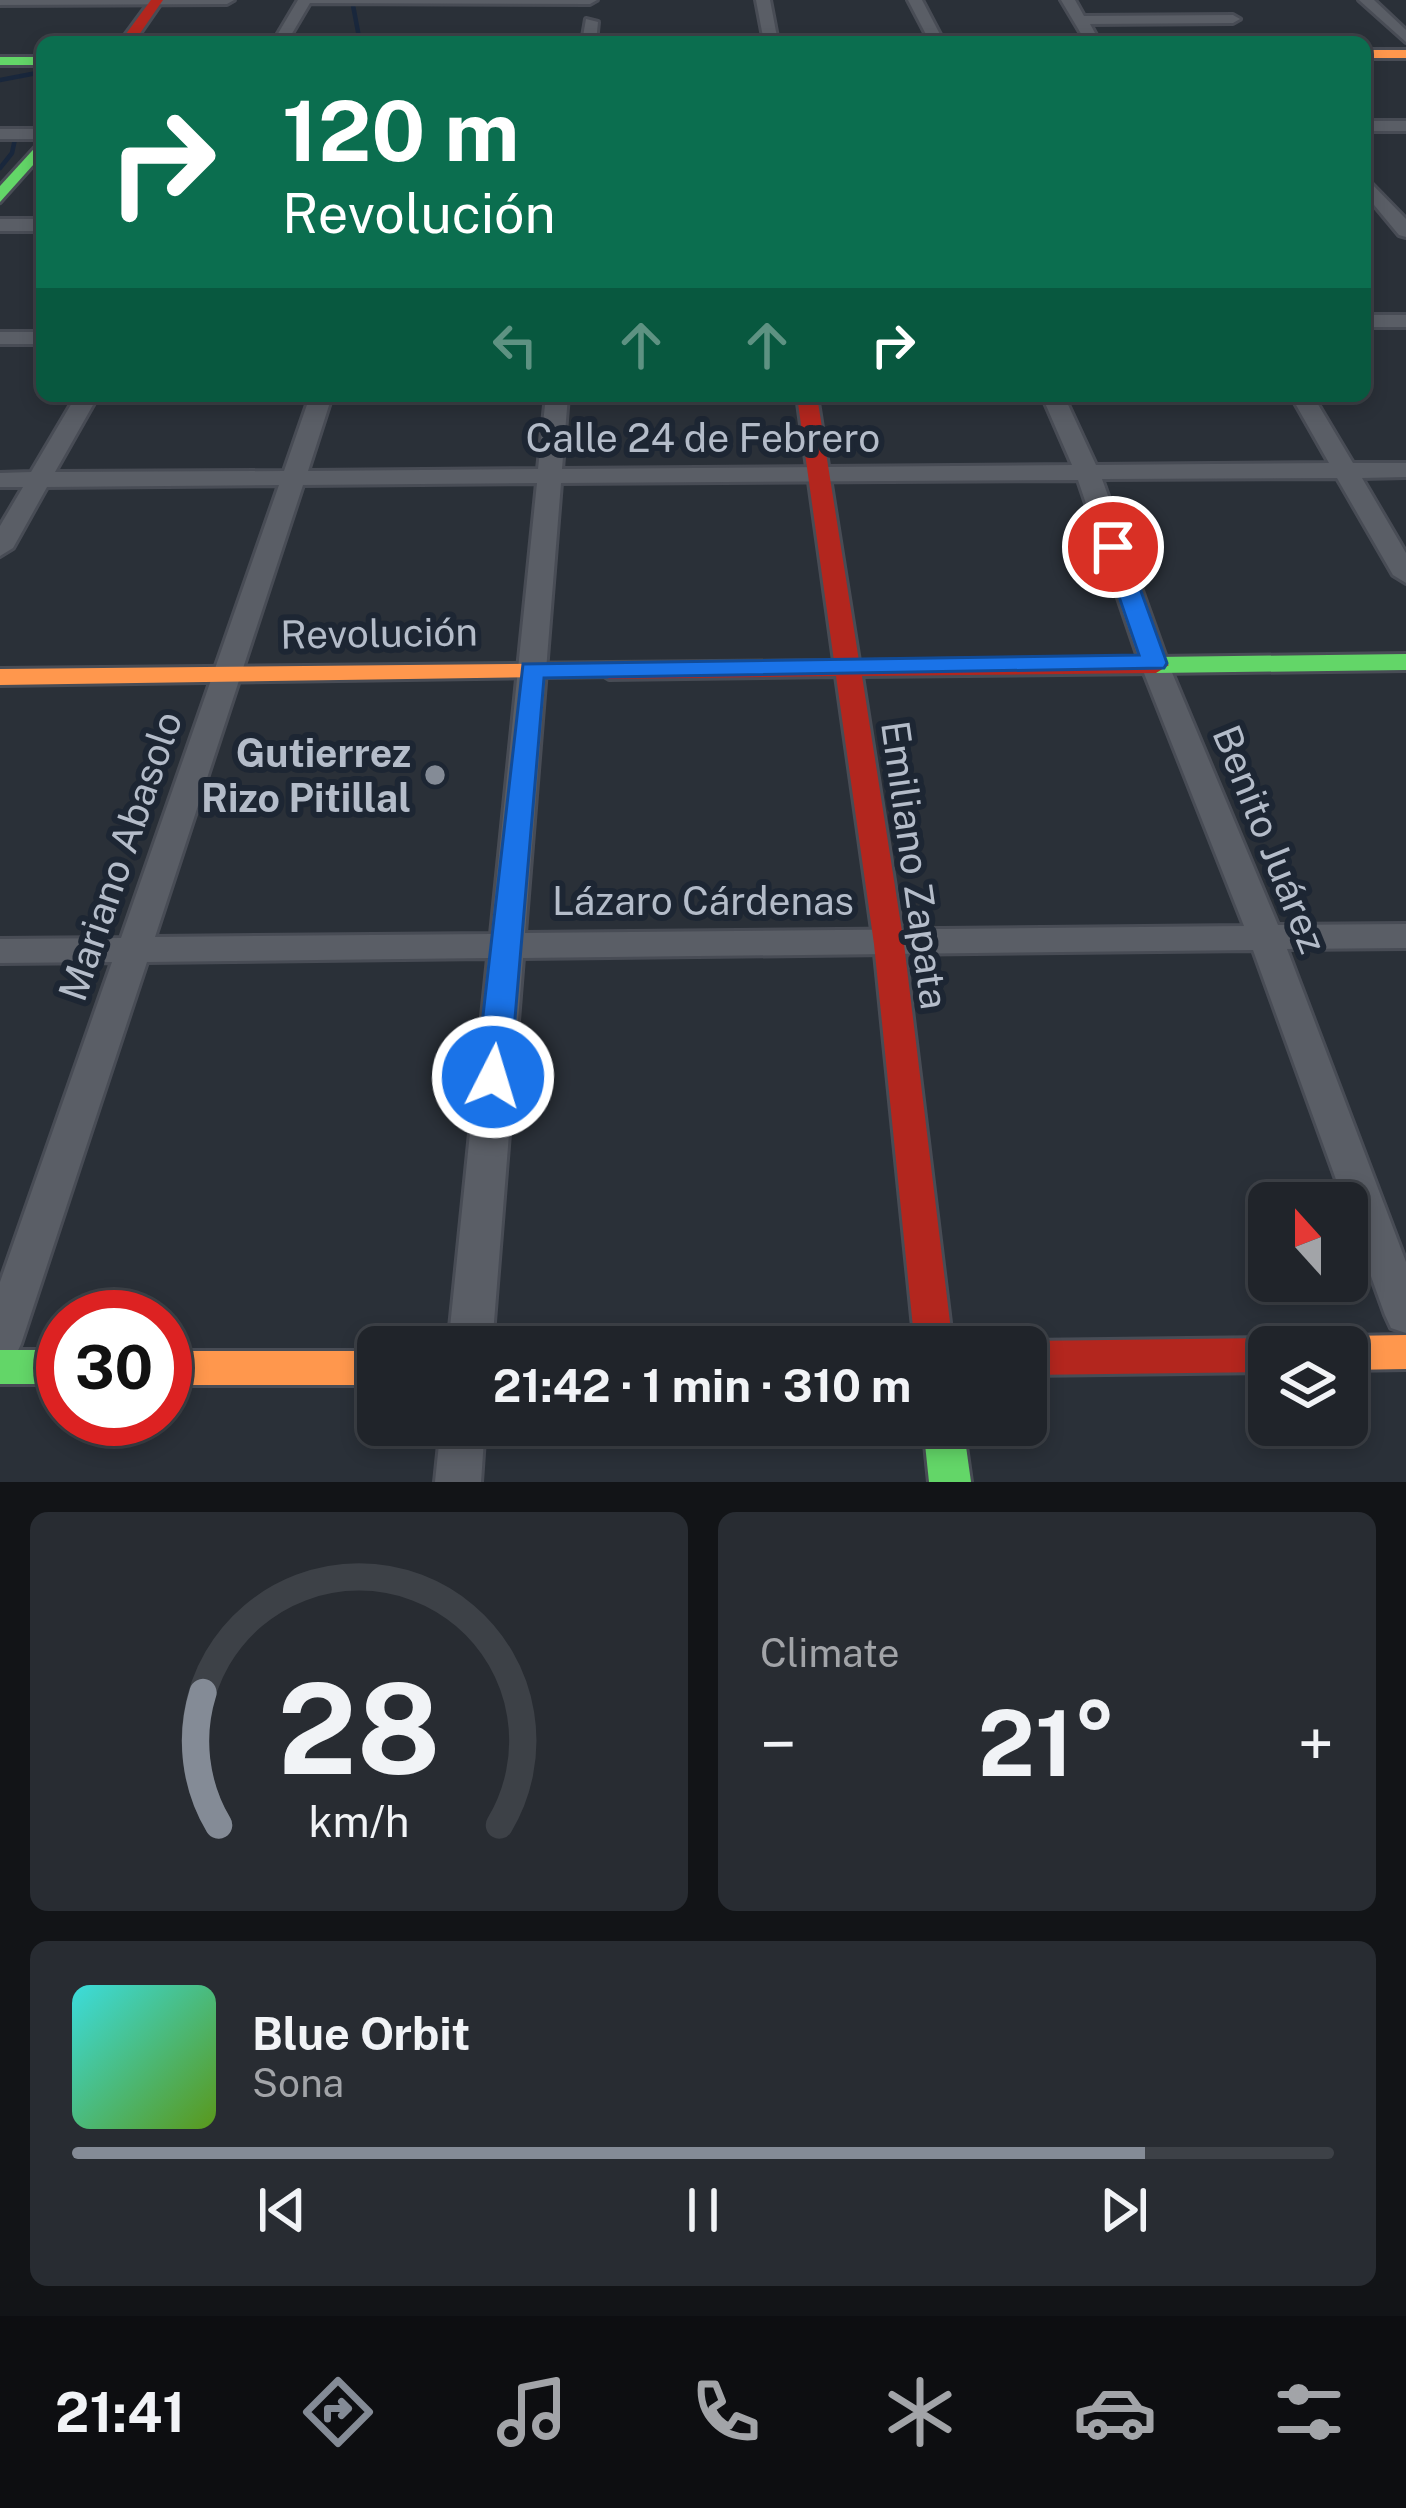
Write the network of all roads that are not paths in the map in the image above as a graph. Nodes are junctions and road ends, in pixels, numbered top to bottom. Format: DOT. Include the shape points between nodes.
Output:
graph roads {
  1 [pos="157,0"];
  2 [pos="226,0"];
  3 [pos="309,0"];
  4 [pos="590,0"];
  5 [pos="763,0"];
  6 [pos="915,0"];
  7 [pos="1068,0"];
  8 [pos="1217,0"];
  9 [pos="1366,0"];
  10 [pos="10,1"];
  11 [pos="349,3"];
  12 [pos="0,6"];
  13 [pos="1233,19"];
  14 [pos="1078,20"];
  15 [pos="591,22"];
  16 [pos="131,36"];
  17 [pos="284,36"];
  18 [pos="590,36"];
  19 [pos="770,36"];
  20 [pos="934,36"];
  21 [pos="1089,36"];
  22 [pos="1247,36"];
  23 [pos="1406,38"];
  24 [pos="1406,54"];
  25 [pos="1371,55"];
  26 [pos="36,61"];
  27 [pos="0,62"];
  28 [pos="1371,126"];
  29 [pos="1406,126"];
  30 [pos="0,134"];
  31 [pos="36,134"];
  32 [pos="36,152"];
  33 [pos="1371,188"];
  34 [pos="0,197"];
  35 [pos="1399,214"];
  36 [pos="0,225"];
  37 [pos="36,225"];
  38 [pos="1406,231"];
  39 [pos="1371,321"];
  40 [pos="1406,321"];
  41 [pos="0,338"];
  42 [pos="36,338"];
  43 [pos="84,402"];
  44 [pos="319,402"];
  45 [pos="557,402"];
  46 [pos="808,402"];
  47 [pos="1056,402"];
  48 [pos="1305,402"];
  49 [pos="1086,469"];
  50 [pos="1342,470"];
  51 [pos="1406,470"];
  52 [pos="551,473"];
  53 [pos="292,476"];
  54 [pos="817,476"];
  55 [pos="0,480"];
  56 [pos="40,480"];
  57 [pos="0,548"];
  58 [pos="1406,575"];
  59 [pos="1406,662"];
  60 [pos="1154,663"];
  61 [pos="848,669"];
  62 [pos="532,670"];
  63 [pos="228,673"];
  64 [pos="0,676"];
  65 [pos="1406,936"];
  66 [pos="1266,938"];
  67 [pos="505,942"];
  68 [pos="890,944"];
  69 [pos="132,949"];
  70 [pos="0,951"];
  71 [pos="1406,1315"];
  72 [pos="472,1326"];
  73 [pos="932,1326"];
  74 [pos="0,1344"];
  75 [pos="1406,1352"];
  76 [pos="1368,1353"];
  77 [pos="1248,1354"];
  78 [pos="1047,1358"];
  79 [pos="0,1367"];
  80 [pos="36,1367"];
  81 [pos="192,1367"];
  82 [pos="357,1368"];
  83 [pos="461,1446"];
  84 [pos="946,1446"];
  85 [pos="458,1482"];
  86 [pos="950,1482"];
  1 -- 2 [label="street"];
  1 -- 10 [label="street"];
  1 -- 16 [label="street"];
  3 -- 11 [label="street"];
  3 -- 17 [label="street"];
  4 -- 11 [label="street"];
  5 -- 19 [label="street"];
  6 -- 20 [label="street"];
  7 -- 14 [label="street"];
  8 -- 13 [label="street"];
  9 -- 23 [label="street"];
  10 -- 12 [label="street"];
  13 -- 14 [label="street"];
  13 -- 22 [label="street"];
  14 -- 21 [label="street"];
  15 -- 18 [label="street"];
  24 -- 25 [label="street"];
  26 -- 27 [label="street"];
  28 -- 29 [label="street"];
  30 -- 31 [label="street"];
  32 -- 34 [label="street"];
  33 -- 35 [label="street"];
  35 -- 38 [label="street"];
  36 -- 37 [label="street"];
  39 -- 40 [label="street"];
  41 -- 42 [label="street"];
  43 -- 56 [label="street"];
  44 -- 53 [label="street, Mariano Abasolo"];
  45 -- 52 [label="street"];
  46 -- 54 [label="street, Emiliano Zapata"];
  47 -- 49 [label="street, Benito Juárez"];
  48 -- 50 [label="street"];
  49 -- 50 [label="street, Calle 24 de Febrero"];
  49 -- 54 [label="street, Calle 24 de Febrero"];
  49 -- 60 [label="street, Benito Juárez"];
  50 -- 51 [label="street, Calle 24 de Febrero"];
  50 -- 58 [label="street"];
  52 -- 53 [label="street, Calle 24 de Febrero"];
  52 -- 54 [label="street, Calle 24 de Febrero"];
  52 -- 62 [label="street"];
  53 -- 56 [label="street, Calle 24 de Febrero"];
  53 -- 63 [label="street, Mariano Abasolo"];
  54 -- 61 [label="street, Emiliano Zapata"];
  55 -- 56 [label="street, Calle 24 de Febrero"];
  56 -- 57 [label="street"];
  59 -- 60 [label="street, Revolución"];
  60 -- 61 [label="street, Revolución"];
  60 -- 66 [label="street, Benito Juárez"];
  61 -- 62 [label="street, Revolución"];
  61 -- 68 [label="street, Emiliano Zapata"];
  62 -- 63 [label="street, Revolución"];
  62 -- 67 [label="street"];
  63 -- 64 [label="street, Revolución"];
  63 -- 69 [label="street, Mariano Abasolo"];
  65 -- 66 [label="street, Lázaro Cárdenas"];
  66 -- 68 [label="street, Lázaro Cárdenas"];
  66 -- 71 [label="street, Benito Juárez"];
  67 -- 68 [label="street, Lázaro Cárdenas"];
  67 -- 69 [label="street, Lázaro Cárdenas"];
  67 -- 72 [label="street"];
  68 -- 73 [label="street, Emiliano Zapata"];
  69 -- 70 [label="street, Lázaro Cárdenas"];
  69 -- 74 [label="street, Mariano Abasolo"];
  75 -- 76 [label="street"];
  77 -- 78 [label="street"];
  79 -- 80 [label="street"];
  81 -- 82 [label="street"];
  83 -- 85 [label="street"];
  84 -- 86 [label="street"];
}
